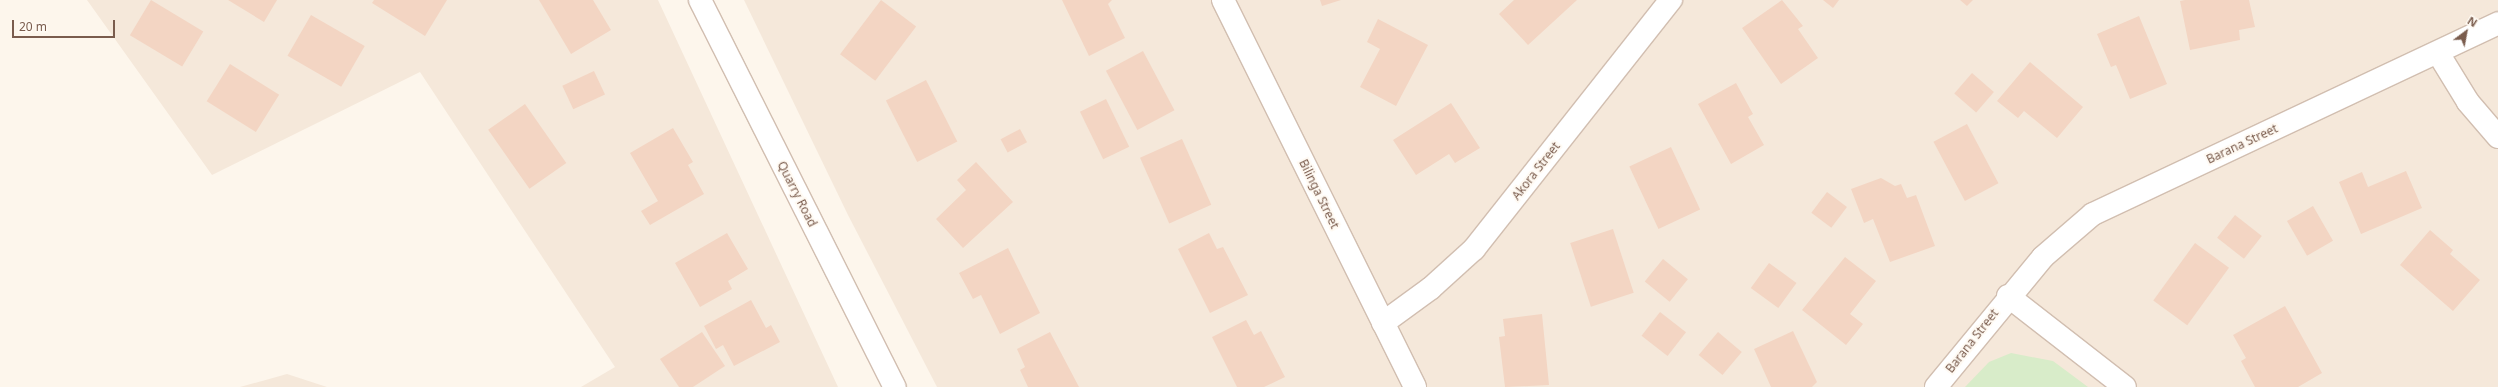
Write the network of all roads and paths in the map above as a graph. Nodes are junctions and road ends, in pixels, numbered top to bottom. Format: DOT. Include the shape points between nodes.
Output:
graph roads {
  1 [pos="700,0"];
  2 [pos="1223,0"];
  3 [pos="1671,0"];
  4 [pos="2498,24"];
  5 [pos="2438,52"];
  6 [pos="2498,137"];
  7 [pos="2008,296"];
  8 [pos="1383,323"];
  9 [pos="895,387"];
  10 [pos="1416,387"];
  11 [pos="1936,387"];
  12 [pos="2125,387"];
  1 -- 9 [label="street, Quarry Road"];
  2 -- 8 [label="street, Bilinga Street"];
  3 -- 8 [label="street, Akora Street" via="1474,249 1431,288"];
  4 -- 5 [label="street, Barana Street"];
  5 -- 6 [label="street" via="2468,102"];
  5 -- 7 [label="street, Barana Street" via="2093,214 2058,242"];
  7 -- 11 [label="street, Barana Street"];
  7 -- 12 [label="street"];
  8 -- 10 [label="street, Bilinga Street"];
}
